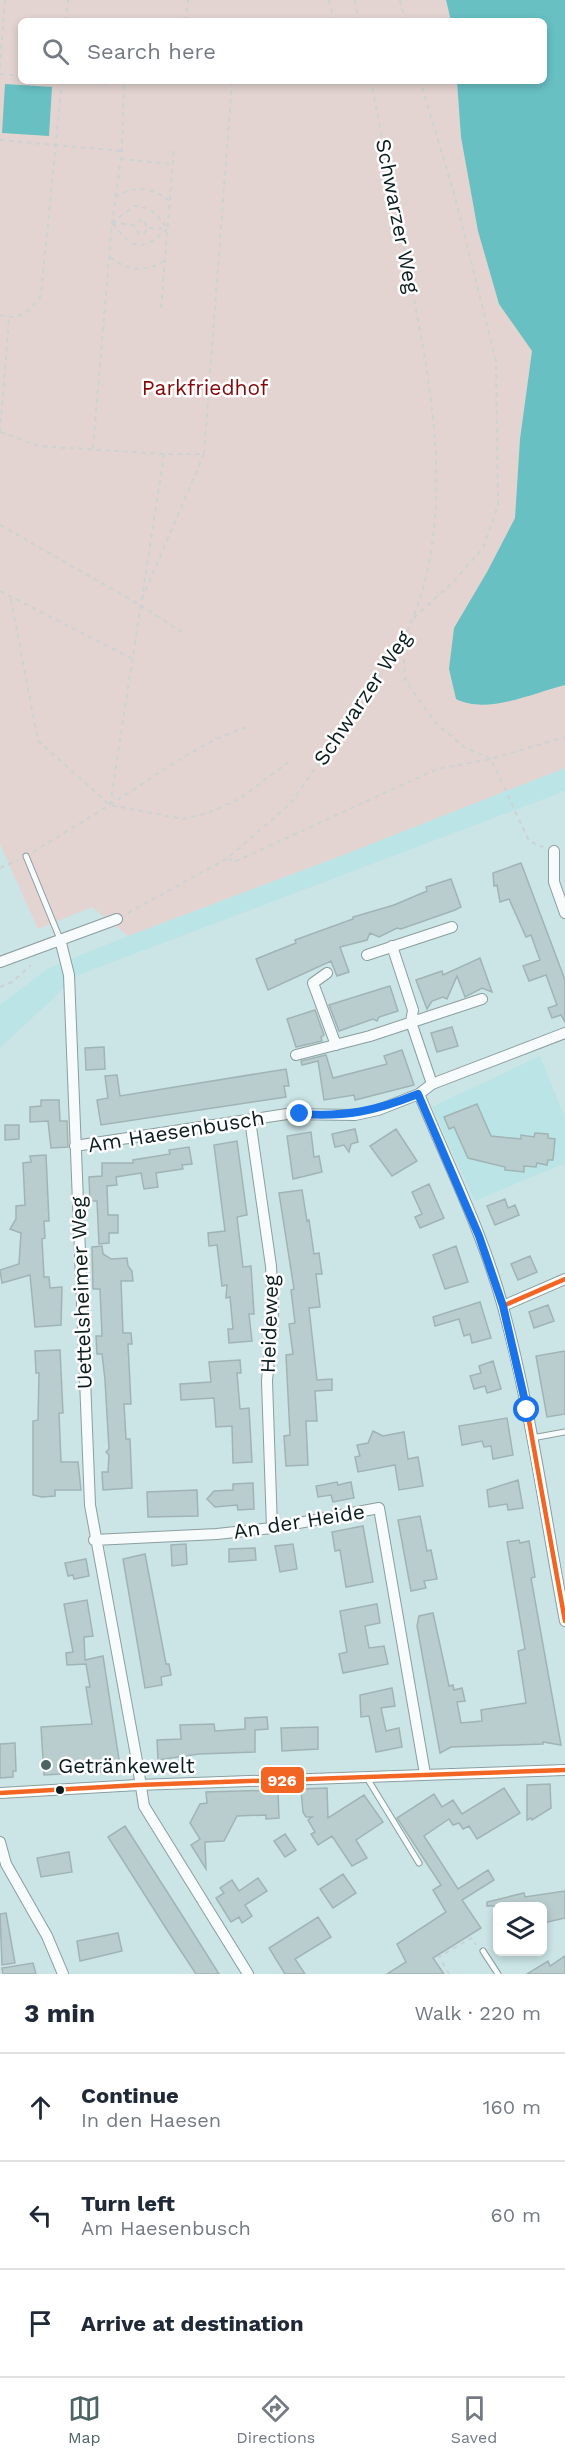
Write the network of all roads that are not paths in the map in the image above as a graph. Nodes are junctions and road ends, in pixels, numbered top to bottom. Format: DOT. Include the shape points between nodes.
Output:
graph roads {
  1 [pos="554,851"];
  2 [pos="26,856"];
  3 [pos="565,913"];
  4 [pos="117,919"];
  5 [pos="452,927"];
  6 [pos="60,939"];
  7 [pos="392,946"];
  8 [pos="367,955"];
  9 [pos="0,962"];
  10 [pos="327,973"];
  11 [pos="482,999"];
  12 [pos="411,1022"];
  13 [pos="565,1033"];
  14 [pos="336,1045"];
  15 [pos="296,1055"];
  16 [pos="432,1084"];
  17 [pos="418,1094"];
  18 [pos="250,1120"];
  19 [pos="75,1146"];
  20 [pos="565,1280"];
  21 [pos="503,1306"];
  22 [pos="565,1432"];
  23 [pos="532,1438"];
  24 [pos="272,1528"];
  25 [pos="94,1540"];
  26 [pos="565,1621"];
  27 [pos="565,1770"];
  28 [pos="425,1774"];
  29 [pos="366,1776"];
  30 [pos="138,1785"];
  31 [pos="0,1793"];
  32 [pos="0,1842"];
  33 [pos="419,1863"];
  34 [pos="483,1951"];
  35 [pos="63,1974"];
  36 [pos="248,1974"];
  37 [pos="498,1974"];
  1 -- 3 [label="street" via="554,882"];
  2 -- 6 [label="lane"];
  4 -- 6 [label="street"];
  5 -- 7 [label="street"];
  6 -- 9 [label="street"];
  6 -- 19 [label="street, Uettelsheimer Weg" via="69,975"];
  7 -- 8 [label="street"];
  7 -- 12 [label="street" via="413,1010"];
  10 -- 14 [label="street" via="313,983"];
  11 -- 12 [label="street"];
  12 -- 14 [label="street"];
  12 -- 16 [label="street"];
  13 -- 16 [label="street, Am Haesenbusch"];
  14 -- 15 [label="street"];
  16 -- 17 [label="street, Am Haesenbusch"];
  17 -- 18 [label="street, Am Haesenbusch" via="355,1115 287,1114"];
  17 -- 21 [label="street" via="479,1236"];
  18 -- 19 [label="street, Am Haesenbusch"];
  18 -- 24 [label="street, Heideweg" via="271,1266 273,1312 267,1381"];
  19 -- 25 [label="street, Uettelsheimer Weg"];
  20 -- 21 [label="street"];
  21 -- 23 [label="street"];
  22 -- 23 [label="lane"];
  23 -- 26 [label="street"];
  24 -- 25 [label="street, An der Heide"];
  24 -- 28 [label="street, An der Heide" via="379,1508"];
  25 -- 30 [label="street, Uettelsheimer Weg" via="137,1761"];
  27 -- 28 [label="street"];
  28 -- 29 [label="street"];
  29 -- 30 [label="street"];
  29 -- 33 [label="lane"];
  30 -- 31 [label="street"];
  30 -- 36 [label="street, Uettelsheimer Weg" via="144,1806"];
  32 -- 35 [label="street" via="6,1864 47,1936"];
  34 -- 37 [label="lane"];
}
